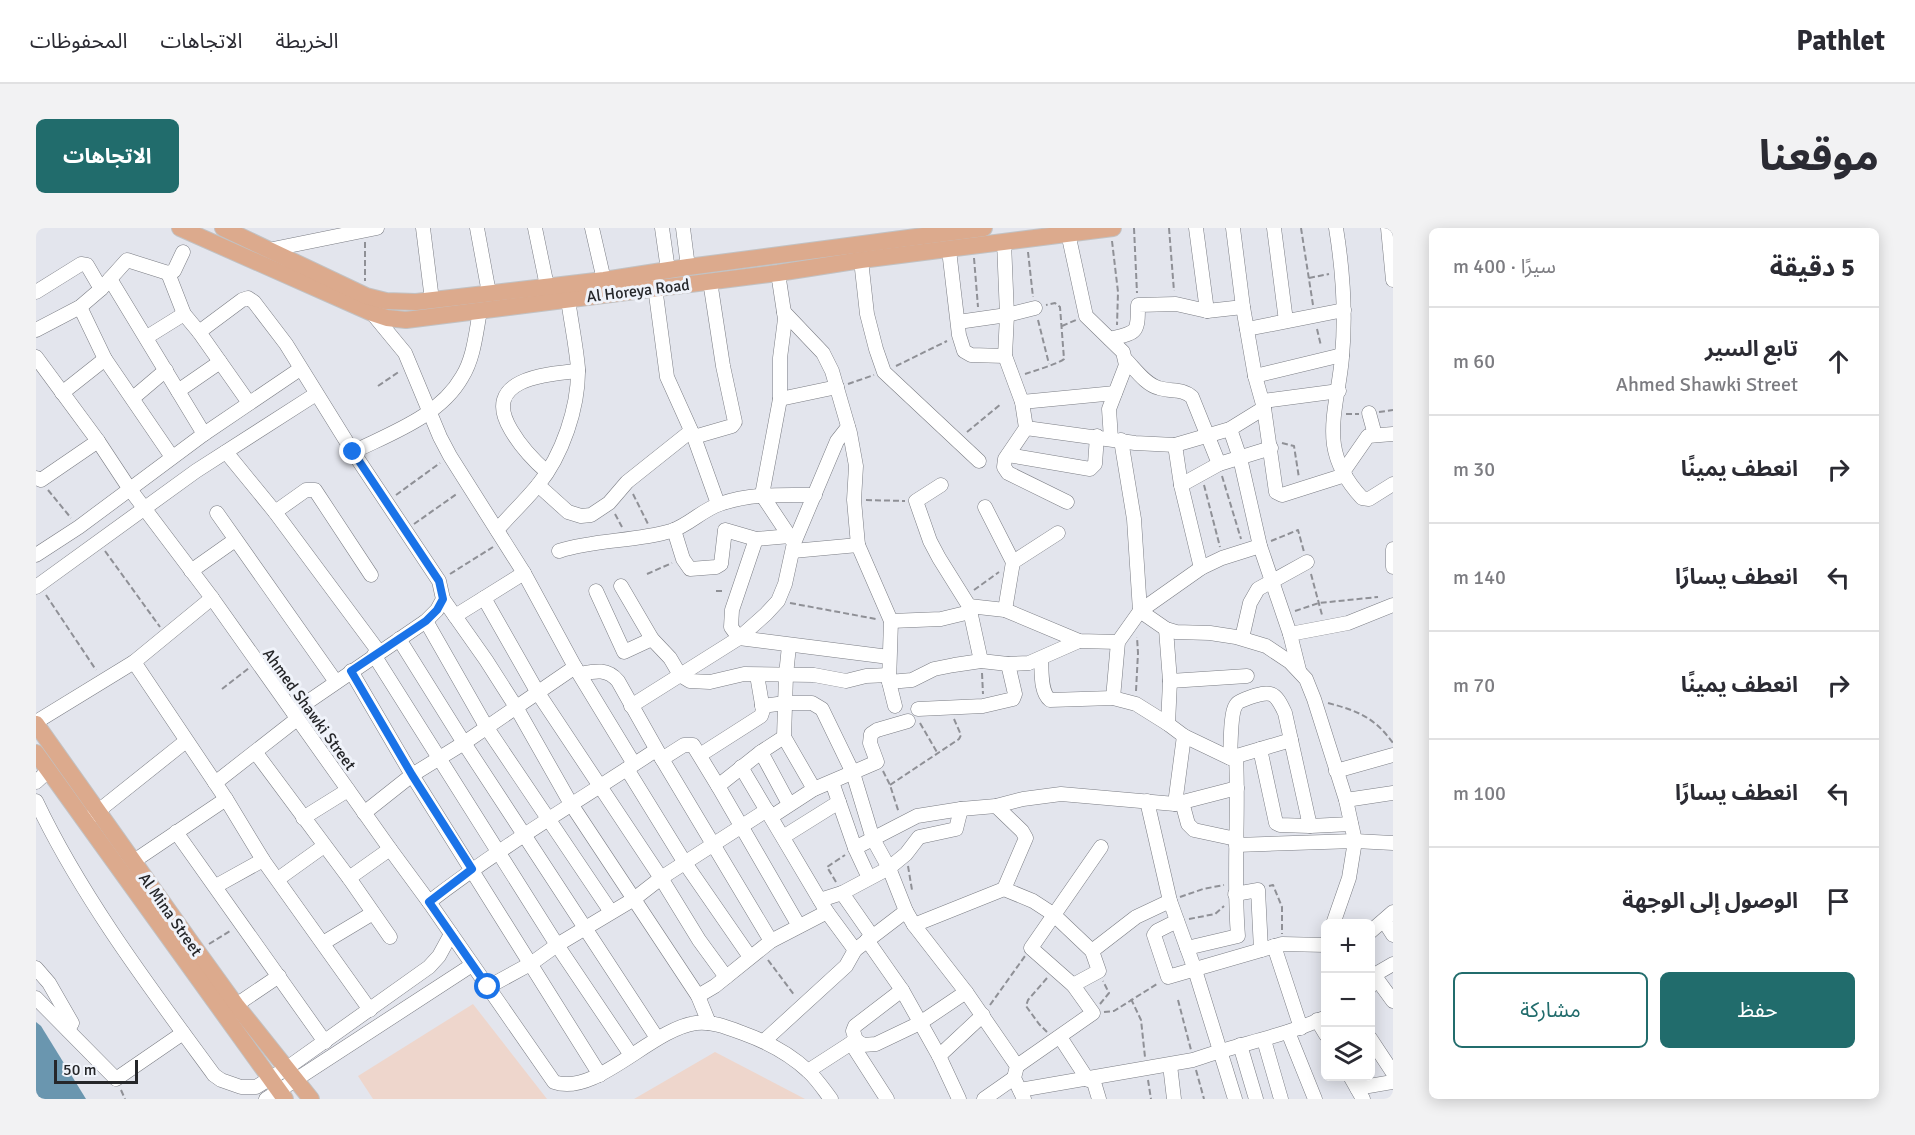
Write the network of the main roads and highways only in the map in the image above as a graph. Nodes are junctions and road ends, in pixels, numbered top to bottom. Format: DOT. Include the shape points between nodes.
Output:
graph roads {
  1 [pos="180,228"];
  2 [pos="984,228"];
  3 [pos="1112,228"];
  4 [pos="233,230"];
  5 [pos="1014,236"];
  6 [pos="36,723"];
  7 [pos="36,753"];
  8 [pos="42,777"];
  9 [pos="91,817"];
  10 [pos="275,1092"];
  11 [pos="311,1099"];
  1 -- 5 [label="main road, Al Horeya Road" via="372,314 406,320 973,247"];
  2 -- 4 [label="main road, Al Horeya Road" via="604,280 399,302 366,296"];
  3 -- 5 [label="main road, Al Horeya Road"];
  6 -- 9 [label="main road, Al Mina Street"];
  7 -- 8 [label="main road, Al Mina Street"];
  8 -- 9 [label="main road, Al Mina Street"];
  9 -- 10 [label="main road, Al Mina Street"];
  9 -- 11 [label="main road, Al Mina Street" via="134,861 236,1005"];
}
